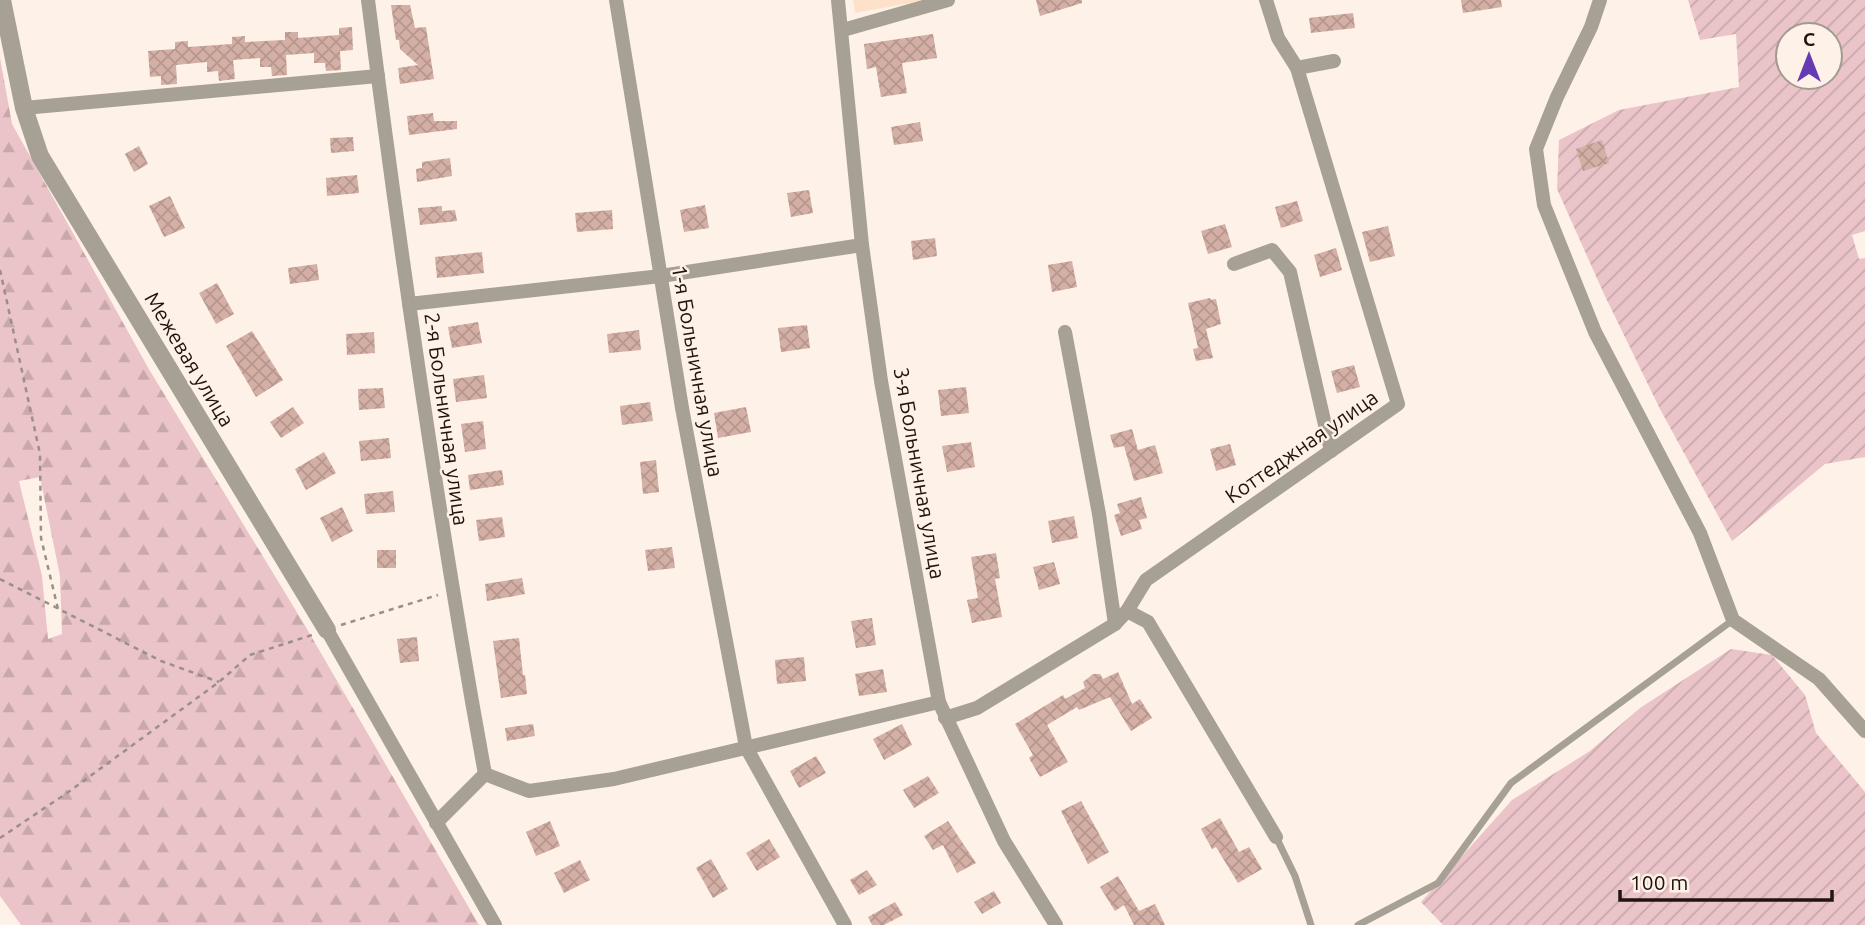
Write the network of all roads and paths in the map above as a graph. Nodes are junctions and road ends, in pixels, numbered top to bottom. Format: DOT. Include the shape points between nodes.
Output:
graph roads {
  1 [pos="2,0"];
  2 [pos="368,0"];
  3 [pos="616,0"];
  4 [pos="838,0"];
  5 [pos="948,0"];
  6 [pos="1266,0"];
  7 [pos="1600,0"];
  8 [pos="843,30"];
  9 [pos="1334,61"];
  10 [pos="1297,68"];
  11 [pos="378,76"];
  12 [pos="24,108"];
  13 [pos="862,245"];
  14 [pos="1234,264"];
  15 [pos="0,270"];
  16 [pos="661,276"];
  17 [pos="409,304"];
  18 [pos="1065,332"];
  19 [pos="1331,451"];
  20 [pos="0,579"];
  21 [pos="452,590"];
  22 [pos="58,609"];
  23 [pos="1127,611"];
  24 [pos="1733,620"];
  25 [pos="1115,624"];
  26 [pos="327,629"];
  27 [pos="219,682"];
  28 [pos="939,702"];
  29 [pos="945,718"];
  30 [pos="1864,726"];
  31 [pos="746,747"];
  32 [pos="485,774"];
  33 [pos="436,823"];
  34 [pos="1276,837"];
  35 [pos="0,838"];
  36 [pos="495,925"];
  37 [pos="845,925"];
  38 [pos="1056,925"];
  39 [pos="1311,925"];
  40 [pos="1358,925"];
  1 -- 12 [label="street, Межевая улица"];
  2 -- 11 [label="street, 2-я Больничная улица"];
  3 -- 16 [label="street, 1-я Больничная улица"];
  4 -- 8 [label="street, 3-я Больничная улица"];
  5 -- 8 [label="street"];
  6 -- 10 [label="street" via="1278,38"];
  7 -- 24 [label="street" via="1536,149 1544,205 1595,332 1700,533"];
  8 -- 13 [label="street, 3-я Больничная улица"];
  9 -- 10 [label="street"];
  10 -- 19 [label="street, Коттеджная улица" via="1398,404"];
  11 -- 12 [label="street"];
  11 -- 17 [label="street, 2-я Больничная улица"];
  12 -- 26 [label="street, Межевая улица" via="40,156"];
  13 -- 16 [label="street"];
  13 -- 28 [label="street, 3-я Больничная улица" via="881,381"];
  14 -- 19 [label="street" via="1272,250 1290,272"];
  15 -- 22 [label="path" via="40,454 41,538"];
  16 -- 17 [label="street"];
  16 -- 31 [label="street, 1-я Больничная улица"];
  17 -- 21 [label="street, 2-я Больничная улица"];
  18 -- 25 [label="street"];
  19 -- 23 [label="street, Коттеджная улица" via="1146,580"];
  20 -- 22 [label="path"];
  21 -- 26 [label="path"];
  21 -- 32 [label="street, 2-я Больничная улица"];
  22 -- 27 [label="path" via="161,661"];
  23 -- 25 [label="street, Коттеджная улица"];
  23 -- 34 [label="street" via="1147,622"];
  24 -- 30 [label="street" via="1819,680"];
  24 -- 40 [label="lane" via="1511,783 1438,883"];
  25 -- 29 [label="street, Коттеджная улица" via="977,708"];
  26 -- 27 [label="path" via="250,655"];
  26 -- 33 [label="street"];
  27 -- 35 [label="path"];
  28 -- 29 [label="street, 3-я Больничная улица"];
  28 -- 31 [label="street"];
  29 -- 38 [label="street, 3-я Больничная улица" via="1004,841"];
  31 -- 32 [label="street" via="614,779 530,791"];
  31 -- 37 [label="street, 1-я Больничная улица"];
  32 -- 33 [label="street"];
  33 -- 36 [label="street"];
  34 -- 39 [label="lane"];
}
